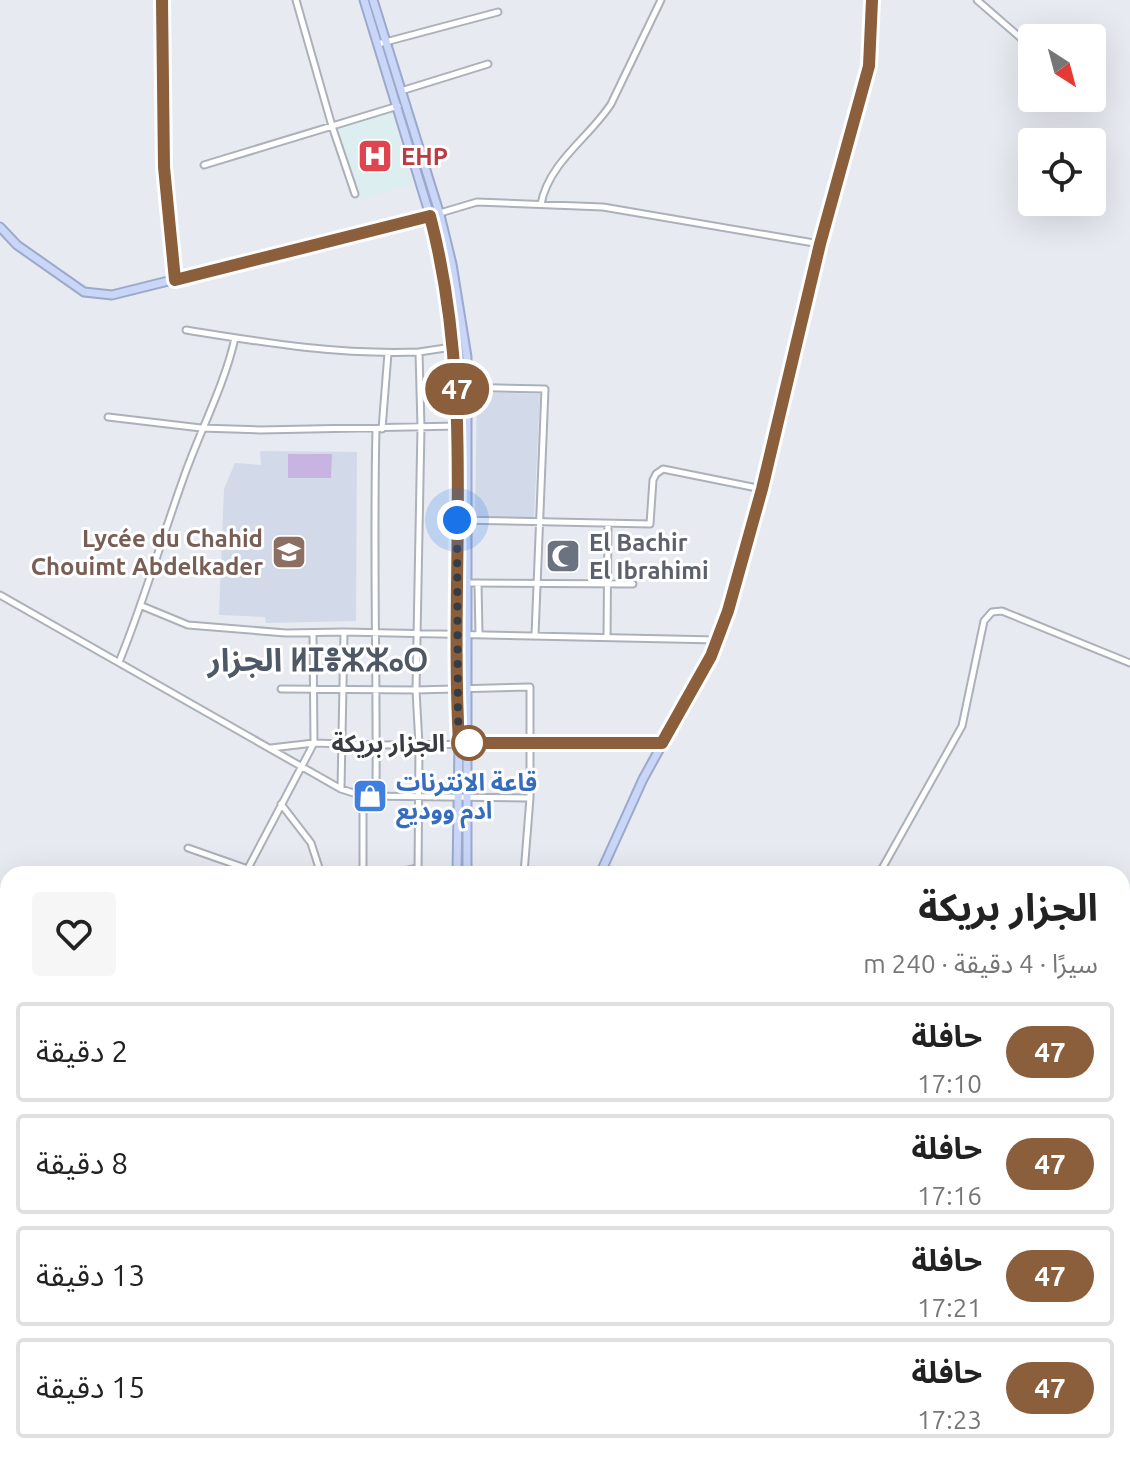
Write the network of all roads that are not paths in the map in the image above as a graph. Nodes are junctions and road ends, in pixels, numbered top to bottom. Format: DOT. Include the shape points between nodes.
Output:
graph roads {
  1 [pos="162,0"];
  2 [pos="296,0"];
  3 [pos="364,0"];
  4 [pos="373,0"];
  5 [pos="661,0"];
  6 [pos="872,0"];
  7 [pos="977,0"];
  8 [pos="498,12"];
  9 [pos="1018,36"];
  10 [pos="382,43"];
  11 [pos="488,64"];
  12 [pos="401,91"];
  13 [pos="401,106"];
  14 [pos="332,126"];
  15 [pos="204,165"];
  16 [pos="355,194"];
  17 [pos="541,204"];
  18 [pos="440,215"];
  19 [pos="430,216"];
  20 [pos="0,227"];
  21 [pos="820,244"];
  22 [pos="175,280"];
  23 [pos="186,330"];
  24 [pos="235,338"];
  25 [pos="453,347"];
  26 [pos="419,352"];
  27 [pos="388,353"];
  28 [pos="457,387"];
  29 [pos="467,387"];
  30 [pos="108,417"];
  31 [pos="459,426"];
  32 [pos="421,427"];
  33 [pos="201,428"];
  34 [pos="379,429"];
  35 [pos="762,489"];
  36 [pos="457,520"];
  37 [pos="467,521"];
  38 [pos="538,522"];
  39 [pos="608,524"];
  40 [pos="466,583"];
  41 [pos="478,583"];
  42 [pos="536,583"];
  43 [pos="608,584"];
  44 [pos="633,584"];
  45 [pos="0,595"];
  46 [pos="142,606"];
  47 [pos="344,632"];
  48 [pos="376,633"];
  49 [pos="313,634"];
  50 [pos="417,635"];
  51 [pos="456,635"];
  52 [pos="466,635"];
  53 [pos="479,635"];
  54 [pos="535,635"];
  55 [pos="607,637"];
  56 [pos="717,640"];
  57 [pos="119,662"];
  58 [pos="1130,663"];
  59 [pos="314,688"];
  60 [pos="281,689"];
  61 [pos="345,689"];
  62 [pos="377,689"];
  63 [pos="461,689"];
  64 [pos="416,690"];
  65 [pos="314,743"];
  66 [pos="342,743"];
  67 [pos="464,743"];
  68 [pos="662,743"];
  69 [pos="529,744"];
  70 [pos="376,745"];
  71 [pos="419,745"];
  72 [pos="270,748"];
  73 [pos="300,765"];
  74 [pos="341,789"];
  75 [pos="363,796"];
  76 [pos="376,796"];
  77 [pos="463,796"];
  78 [pos="418,797"];
  79 [pos="530,798"];
  80 [pos="281,804"];
  81 [pos="188,848"];
  82 [pos="232,866"];
  83 [pos="249,866"];
  84 [pos="318,866"];
  85 [pos="363,866"];
  86 [pos="418,866"];
  87 [pos="458,866"];
  88 [pos="467,866"];
  89 [pos="525,866"];
  90 [pos="603,866"];
  91 [pos="883,866"];
  1 -- 22 [label="street" via="164,167"];
  2 -- 14 [label="street"];
  3 -- 10 [label="main road"];
  4 -- 10 [label="main road"];
  5 -- 17 [label="street" via="611,104 555,169"];
  6 -- 21 [label="main road" via="869,66"];
  7 -- 9 [label="street"];
  8 -- 10 [label="street"];
  10 -- 12 [label="main road"];
  10 -- 13 [label="main road"];
  11 -- 12 [label="street"];
  12 -- 13 [label="main road"];
  13 -- 14 [label="street"];
  13 -- 18 [label="main road"];
  13 -- 19 [label="main road"];
  14 -- 15 [label="street"];
  14 -- 16 [label="street"];
  17 -- 18 [label="street" via="477,202"];
  17 -- 21 [label="street" via="603,207"];
  18 -- 19 [label="street"];
  18 -- 29 [label="main road" via="464,333"];
  19 -- 22 [label="main road"];
  19 -- 25 [label="main road"];
  20 -- 22 [label="main road" via="84,292 112,295"];
  21 -- 35 [label="main road"];
  23 -- 24 [label="street"];
  24 -- 27 [label="street"];
  24 -- 33 [label="street"];
  25 -- 26 [label="street"];
  25 -- 28 [label="main road"];
  26 -- 27 [label="street"];
  26 -- 32 [label="street"];
  27 -- 34 [label="street"];
  28 -- 29 [label="street"];
  28 -- 31 [label="main road"];
  29 -- 37 [label="main road"];
  29 -- 38 [label="street" via="545,389"];
  30 -- 33 [label="street"];
  31 -- 32 [label="street"];
  31 -- 36 [label="main road"];
  32 -- 34 [label="street"];
  32 -- 50 [label="street"];
  33 -- 34 [label="street"];
  33 -- 46 [label="street"];
  34 -- 48 [label="street" via="373,544"];
  35 -- 39 [label="street" via="663,469 653,480 650,524"];
  35 -- 56 [label="main road"];
  36 -- 37 [label="street"];
  36 -- 51 [label="main road"];
  37 -- 38 [label="street"];
  37 -- 40 [label="main road"];
  38 -- 39 [label="street"];
  38 -- 42 [label="street"];
  39 -- 43 [label="street"];
  40 -- 41 [label="street"];
  40 -- 52 [label="main road"];
  41 -- 42 [label="street"];
  41 -- 53 [label="street"];
  42 -- 43 [label="street"];
  42 -- 54 [label="street"];
  43 -- 44 [label="street"];
  43 -- 55 [label="street"];
  45 -- 57 [label="street"];
  46 -- 49 [label="street" via="188,625"];
  46 -- 57 [label="street"];
  47 -- 48 [label="street"];
  47 -- 49 [label="street"];
  47 -- 61 [label="street"];
  48 -- 50 [label="street"];
  48 -- 62 [label="street"];
  49 -- 59 [label="street"];
  50 -- 51 [label="street"];
  50 -- 64 [label="street"];
  51 -- 52 [label="street"];
  51 -- 63 [label="main road"];
  52 -- 53 [label="street"];
  52 -- 63 [label="main road"];
  53 -- 54 [label="street"];
  54 -- 55 [label="street"];
  55 -- 56 [label="street"];
  56 -- 68 [label="main road"];
  57 -- 72 [label="street"];
  58 -- 91 [label="street" via="1002,611 992,612 984,621 962,726"];
  59 -- 60 [label="street"];
  59 -- 61 [label="street"];
  59 -- 65 [label="street"];
  61 -- 62 [label="street"];
  61 -- 66 [label="street"];
  62 -- 64 [label="street"];
  62 -- 70 [label="street"];
  63 -- 64 [label="street"];
  63 -- 67 [label="main road"];
  63 -- 69 [label="street" via="530,687"];
  64 -- 71 [label="street"];
  65 -- 66 [label="street"];
  65 -- 72 [label="street"];
  65 -- 73 [label="street"];
  66 -- 70 [label="street"];
  66 -- 74 [label="street"];
  67 -- 69 [label="street"];
  67 -- 71 [label="street"];
  67 -- 77 [label="main road"];
  68 -- 69 [label="street"];
  68 -- 90 [label="main road"];
  69 -- 79 [label="street"];
  70 -- 71 [label="street"];
  70 -- 76 [label="street"];
  71 -- 78 [label="street"];
  72 -- 73 [label="street"];
  73 -- 74 [label="street"];
  73 -- 80 [label="street"];
  74 -- 75 [label="street"];
  75 -- 76 [label="street"];
  75 -- 85 [label="street"];
  76 -- 78 [label="street"];
  77 -- 78 [label="street"];
  77 -- 79 [label="street"];
  77 -- 87 [label="main road"];
  77 -- 88 [label="main road"];
  78 -- 86 [label="street"];
  79 -- 89 [label="street"];
  80 -- 83 [label="street"];
  80 -- 84 [label="street" via="311,843"];
  81 -- 82 [label="street"];
}
